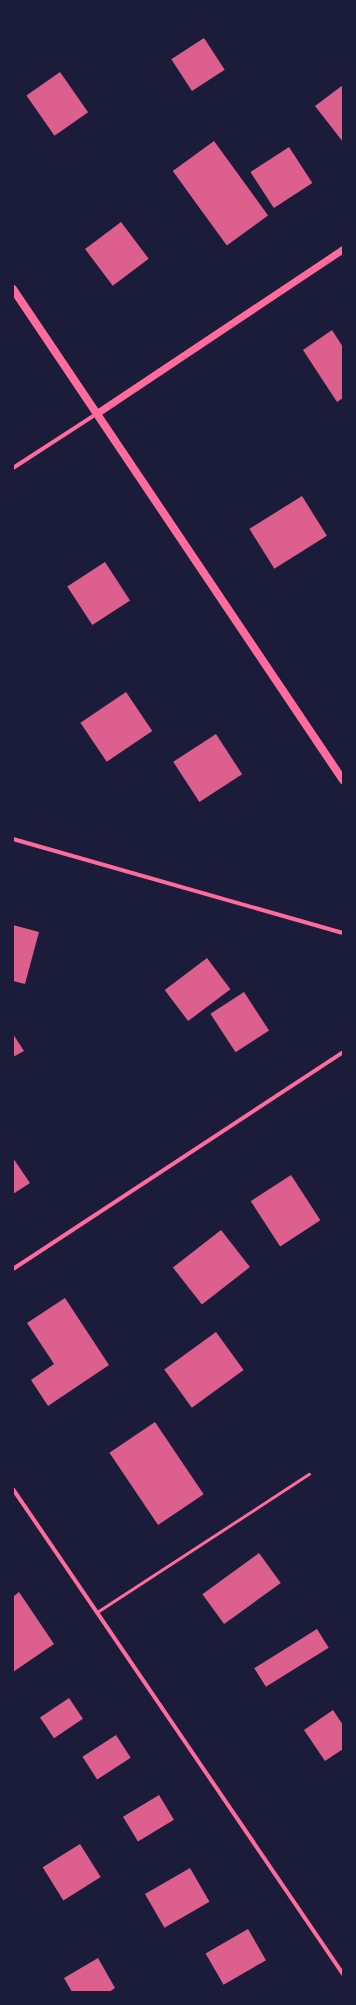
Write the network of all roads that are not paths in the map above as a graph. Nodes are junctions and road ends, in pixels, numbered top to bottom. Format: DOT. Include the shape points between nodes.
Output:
graph roads {
  1 [pos="343,249"];
  2 [pos="13,289"];
  3 [pos="97,413"];
  4 [pos="13,468"];
  5 [pos="343,780"];
  6 [pos="13,839"];
  7 [pos="343,933"];
  8 [pos="343,1052"];
  9 [pos="13,1269"];
  10 [pos="309,1474"];
  11 [pos="13,1489"];
  12 [pos="97,1612"];
  13 [pos="343,1974"];
  1 -- 3 [label="street"];
  2 -- 3 [label="main road"];
  3 -- 4 [label="street"];
  3 -- 5 [label="main road"];
  6 -- 7 [label="street"];
  8 -- 9 [label="street"];
  10 -- 12 [label="lane"];
  11 -- 12 [label="street"];
  12 -- 13 [label="street"];
}
